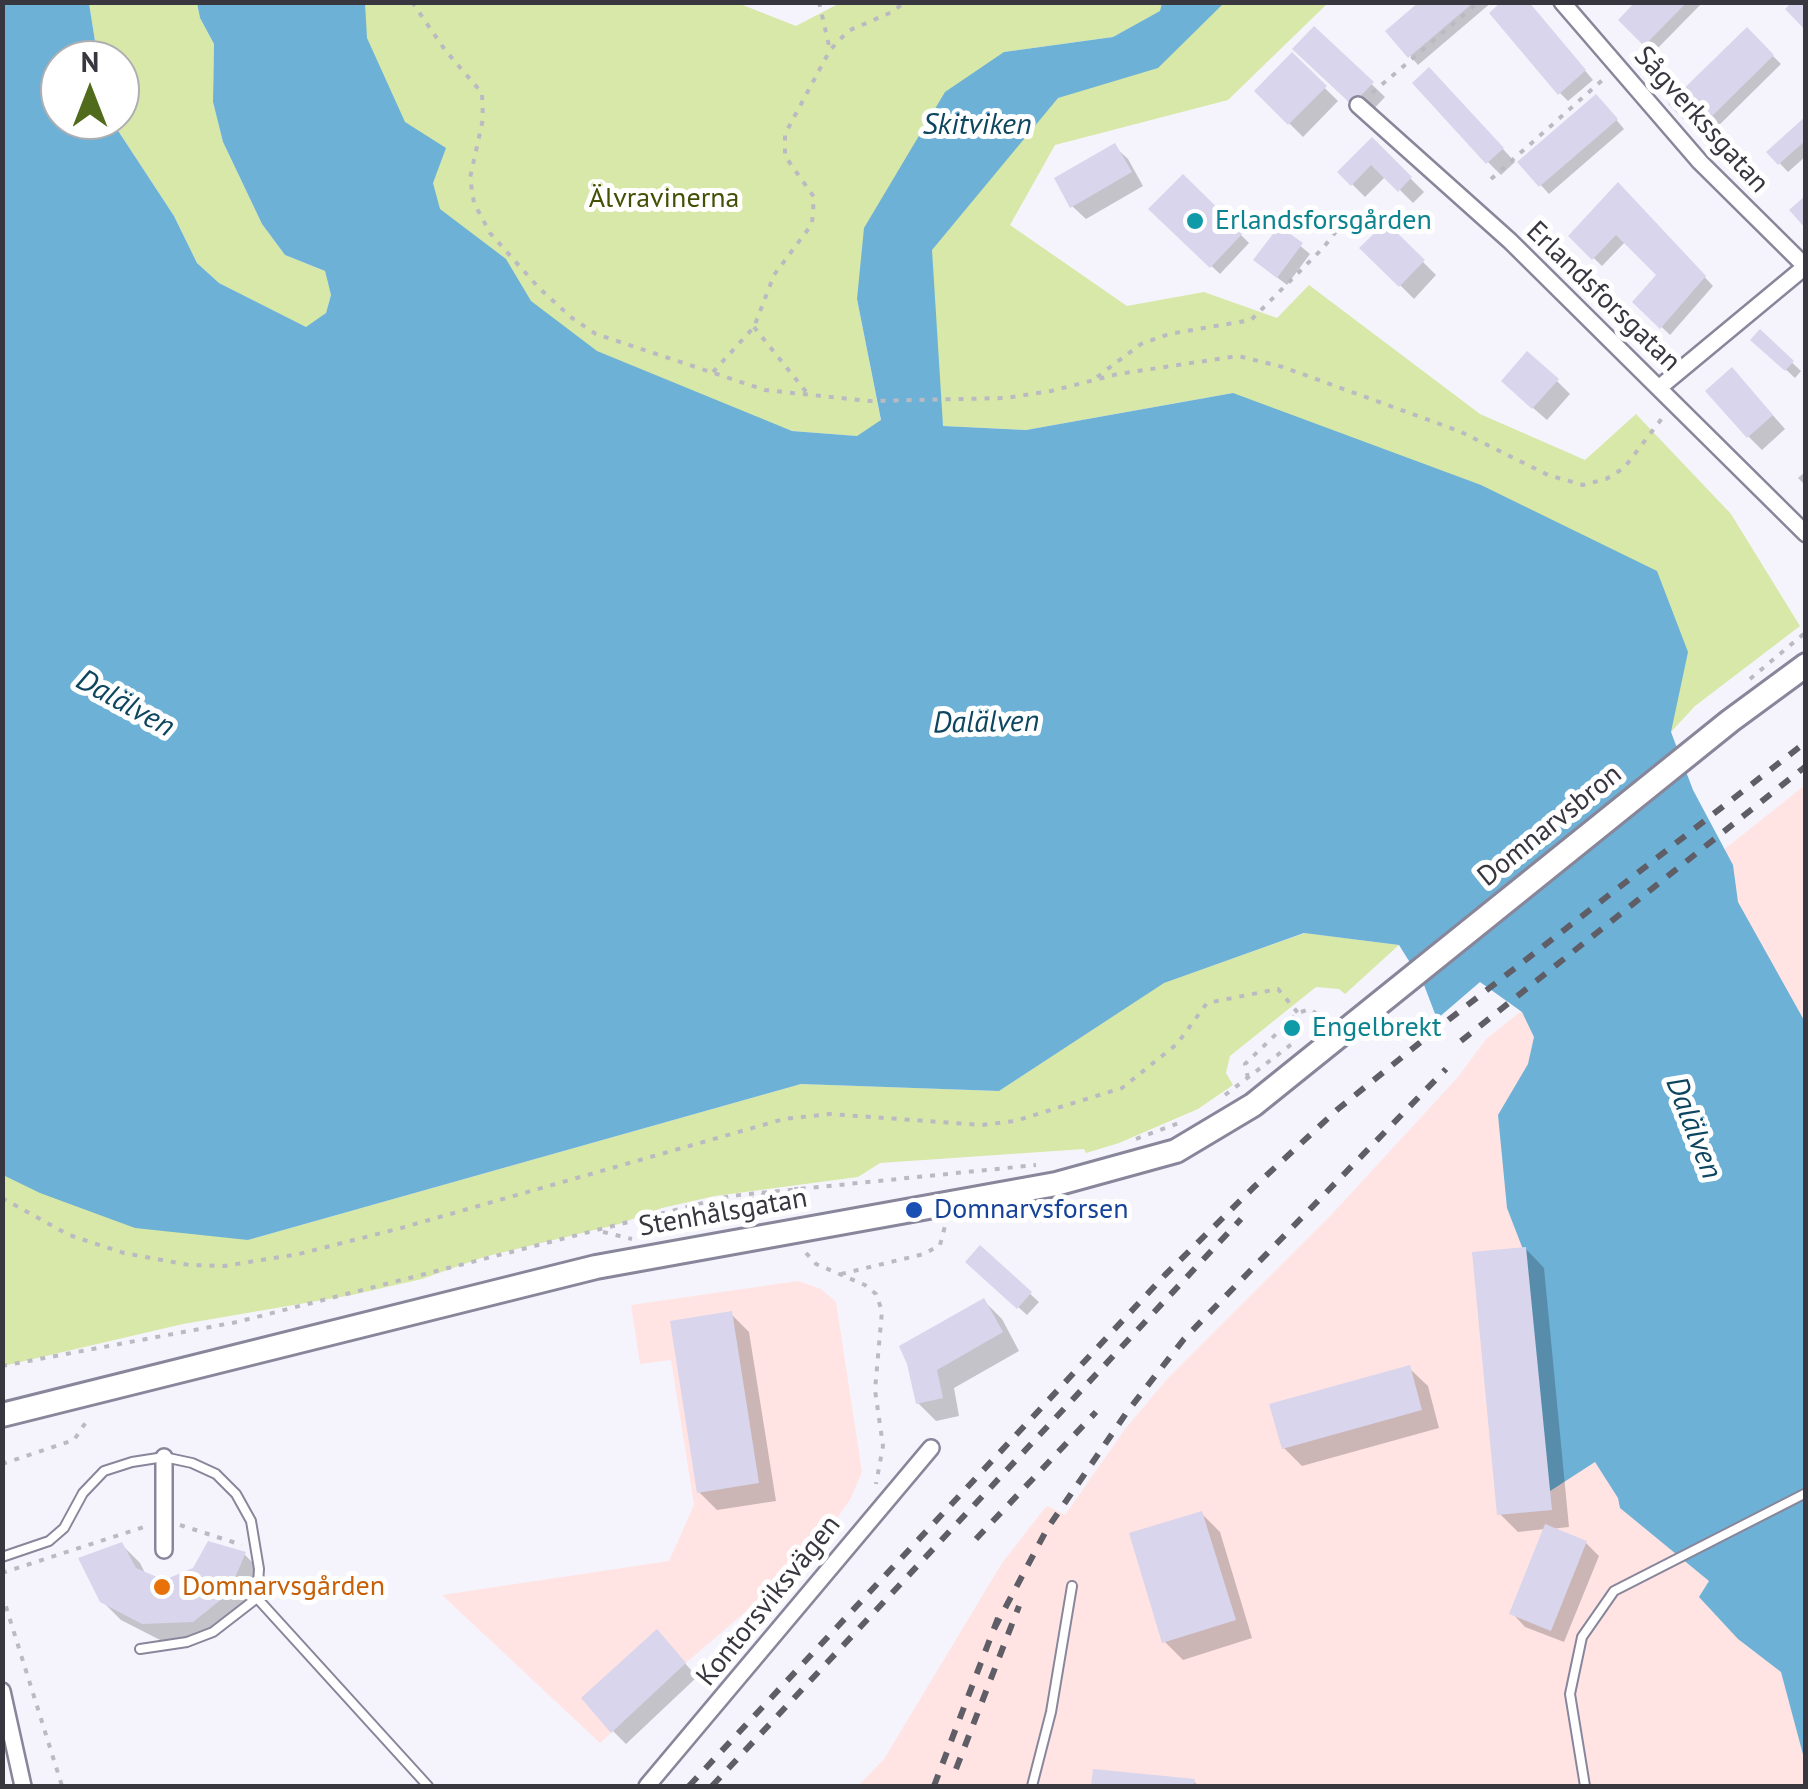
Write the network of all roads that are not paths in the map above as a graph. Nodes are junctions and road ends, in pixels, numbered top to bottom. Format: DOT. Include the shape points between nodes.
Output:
graph roads {
  1 [pos="1562,2"];
  2 [pos="1358,105"];
  3 [pos="1805,266"];
  4 [pos="1660,388"];
  5 [pos="1806,534"];
  6 [pos="1806,665"];
  7 [pos="1407,978"];
  8 [pos="2,1415"];
  9 [pos="931,1448"];
  10 [pos="164,1458"];
  11 [pos="1806,1493"];
  12 [pos="164,1550"];
  13 [pos="2,1557"];
  14 [pos="1072,1586"];
  15 [pos="257,1598"];
  16 [pos="140,1649"];
  17 [pos="2,1691"];
  18 [pos="23,1786"];
  19 [pos="428,1786"];
  20 [pos="647,1786"];
  21 [pos="1032,1786"];
  22 [pos="1585,1786"];
  1 -- 3 [label="street, Sågverkssgatan" via="1700,162"];
  2 -- 4 [label="street, Erlandsforsgatan"];
  3 -- 4 [label="street"];
  4 -- 5 [label="street, Erlandsforsgatan"];
  6 -- 7 [label="street, Domnarvsbron"];
  7 -- 8 [label="street, Stenhålsgatan" via="1252,1105 1176,1150 1056,1184 596,1267"];
  9 -- 20 [label="street, Kontorsviksvägen"];
  10 -- 12 [label="street"];
  10 -- 13 [label="lane" via="104,1471 50,1541"];
  10 -- 15 [label="lane" via="216,1474 236,1494 251,1521"];
  11 -- 22 [label="lane" via="1614,1591 1582,1636 1570,1694"];
  14 -- 21 [label="lane"];
  15 -- 16 [label="lane" via="213,1632"];
  15 -- 19 [label="lane"];
  17 -- 18 [label="street"];
}
